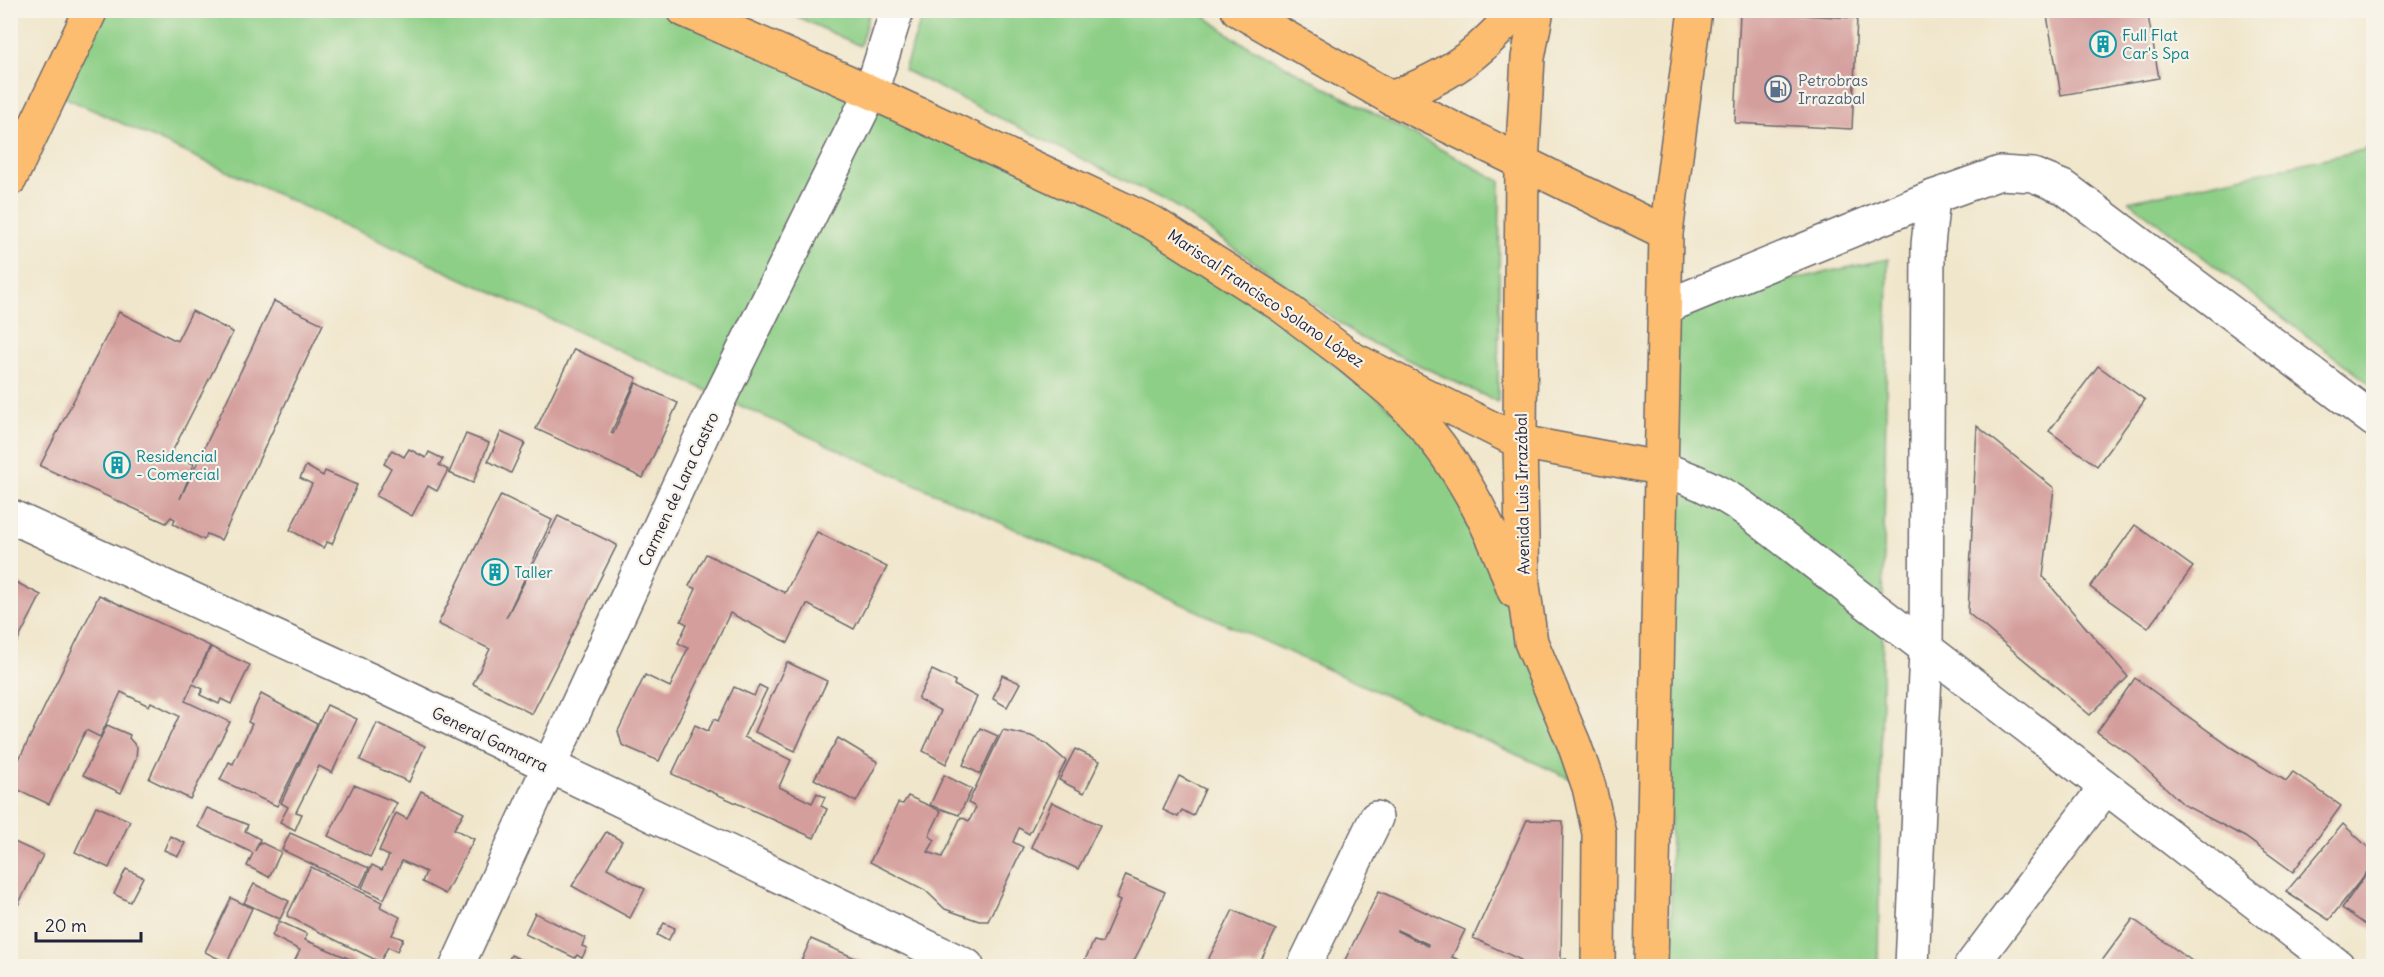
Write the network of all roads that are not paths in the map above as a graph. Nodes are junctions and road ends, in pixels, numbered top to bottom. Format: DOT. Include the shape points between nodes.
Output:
graph roads {
  1 [pos="91,10"];
  2 [pos="684,10"];
  3 [pos="897,10"];
  4 [pos="1238,10"];
  5 [pos="1517,10"];
  6 [pos="1537,10"];
  7 [pos="1695,10"];
  8 [pos="871,92"];
  9 [pos="1391,98"];
  10 [pos="1522,163"];
  11 [pos="10,179"];
  12 [pos="1933,196"];
  13 [pos="1666,233"];
  14 [pos="1665,307"];
  15 [pos="1351,358"];
  16 [pos="2373,420"];
  17 [pos="1520,442"];
  18 [pos="1659,468"];
  19 [pos="10,516"];
  20 [pos="1531,642"];
  21 [pos="1926,651"];
  22 [pos="548,768"];
  23 [pos="2105,788"];
  24 [pos="1376,818"];
  25 [pos="457,966"];
  26 [pos="967,966"];
  27 [pos="1304,966"];
  28 [pos="1598,966"];
  29 [pos="1651,966"];
  30 [pos="1912,966"];
  31 [pos="1971,966"];
  32 [pos="2338,966"];
  1 -- 11 [label="main road"];
  2 -- 8 [label="main road, Mariscal Francisco Solano López"];
  3 -- 8 [label="street, Carmen de Lara Castro"];
  4 -- 9 [label="main road"];
  5 -- 9 [label="main road" via="1453,71"];
  6 -- 10 [label="main road, Avenida Luis Irrazábal" via="1528,58"];
  7 -- 13 [label="main road"];
  8 -- 15 [label="main road, Mariscal Francisco Solano López" via="1153,223 1281,305"];
  8 -- 22 [label="street, Carmen de Lara Castro" via="707,424"];
  9 -- 10 [label="main road"];
  10 -- 13 [label="main road"];
  10 -- 17 [label="main road, Avenida Luis Irrazábal"];
  12 -- 14 [label="street"];
  12 -- 16 [label="street" via="2000,173 2033,174 2065,188"];
  12 -- 21 [label="street" via="1928,245"];
  13 -- 14 [label="main road"];
  14 -- 18 [label="main road"];
  15 -- 17 [label="main road, Mariscal Francisco Solano López"];
  15 -- 20 [label="main road" via="1406,405 1447,452 1482,510"];
  17 -- 18 [label="main road, Mariscal Francisco Solano López"];
  17 -- 20 [label="main road, Avenida Luis Irrazábal" via="1523,585"];
  18 -- 21 [label="street" via="1723,493"];
  18 -- 29 [label="main road"];
  19 -- 22 [label="street, General Gamarra" via="372,681"];
  20 -- 28 [label="main road, Avenida Luis Irrazábal" via="1574,744 1599,833"];
  21 -- 23 [label="street"];
  21 -- 30 [label="street"];
  22 -- 25 [label="street, Carmen de Lara Castro"];
  22 -- 26 [label="street, General Gamarra"];
  23 -- 31 [label="street"];
  23 -- 32 [label="street"];
  24 -- 27 [label="street"];
}
